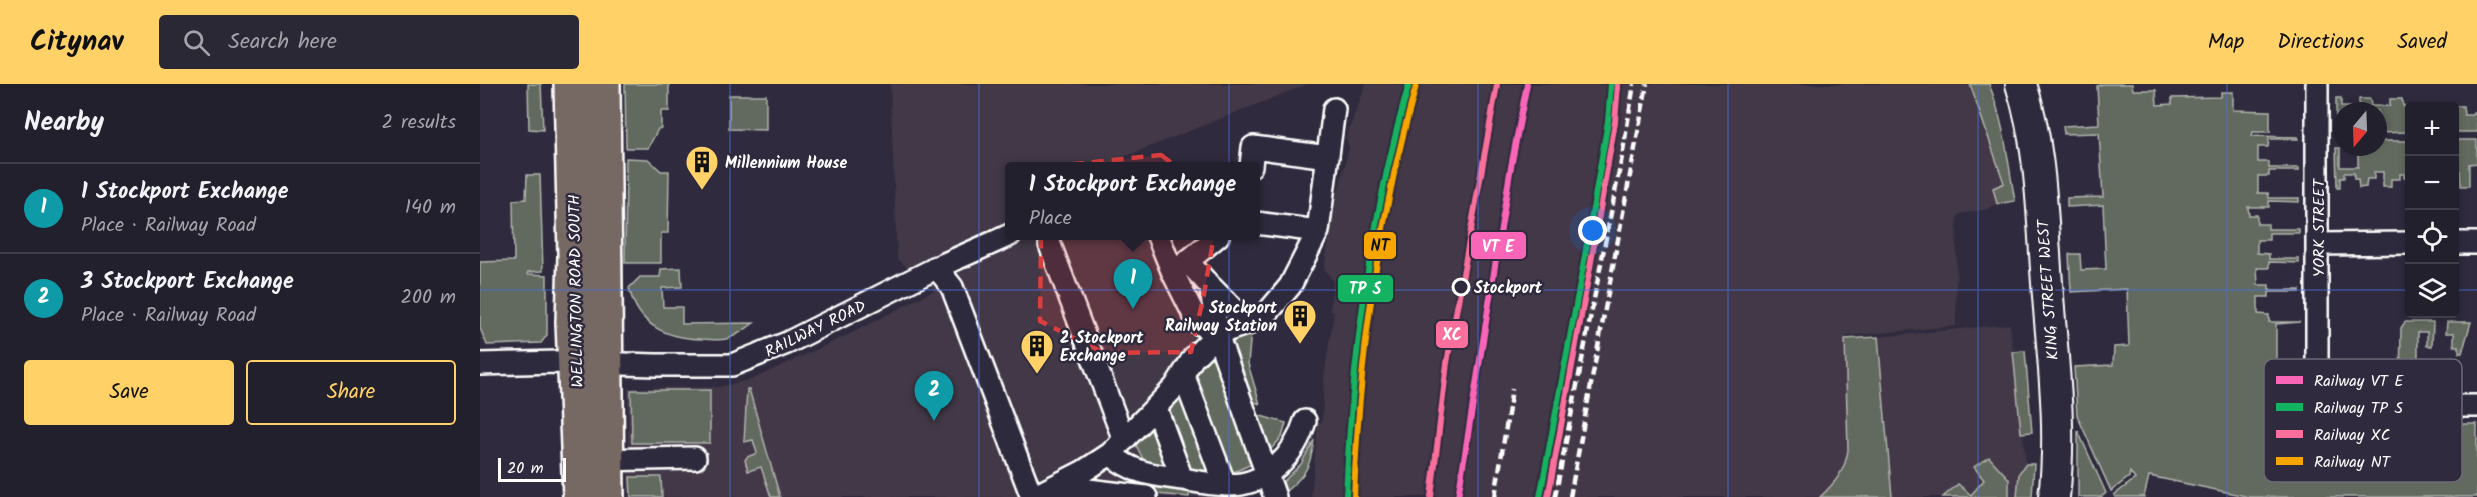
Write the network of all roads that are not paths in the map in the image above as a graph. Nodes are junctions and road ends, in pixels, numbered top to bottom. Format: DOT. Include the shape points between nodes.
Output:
graph roads {
  1 [pos="571,84"];
  2 [pos="603,84"];
  3 [pos="2021,84"];
  4 [pos="2317,84"];
  5 [pos="1334,109"];
  6 [pos="1328,157"];
  7 [pos="1251,162"];
  8 [pos="1260,224"];
  9 [pos="1318,231"];
  10 [pos="1005,237"];
  11 [pos="1161,240"];
  12 [pos="1213,240"];
  13 [pos="2405,243"];
  14 [pos="2459,243"];
  15 [pos="2477,243"];
  16 [pos="2318,244"];
  17 [pos="1050,245"];
  18 [pos="936,267"];
  19 [pos="1180,267"];
  20 [pos="1211,287"];
  21 [pos="1248,324"];
  22 [pos="1217,334"];
  23 [pos="2317,359"];
  24 [pos="590,363"];
  25 [pos="480,364"];
  26 [pos="1183,374"];
  27 [pos="1156,408"];
  28 [pos="1299,421"];
  29 [pos="1117,447"];
  30 [pos="695,458"];
  31 [pos="592,460"];
  32 [pos="1267,474"];
  33 [pos="1225,485"];
  34 [pos="1194,486"];
  35 [pos="1057,491"];
  36 [pos="1106,492"];
  37 [pos="580,497"];
  38 [pos="607,497"];
  39 [pos="1033,497"];
  40 [pos="1146,497"];
  41 [pos="1275,497"];
  42 [pos="2054,497"];
  1 -- 24 [label="highway, WELLINGTON ROAD SOUTH" via="575,255"];
  2 -- 24 [label="highway, WELLINGTON ROAD SOUTH"];
  3 -- 42 [label="main road, KING STREET WEST" via="2034,132 2038,175 2056,430"];
  4 -- 16 [label="street, YORK STREET"];
  5 -- 6 [label="street"];
  6 -- 7 [label="street" via="1253,147"];
  6 -- 9 [label="street"];
  8 -- 9 [label="street"];
  9 -- 21 [label="street" via="1290,286 1263,318"];
  10 -- 18 [label="street, RAILWAY ROAD"];
  11 -- 19 [label="street"];
  12 -- 19 [label="street"];
  13 -- 16 [label="street"];
  14 -- 15 [label="street"];
  16 -- 23 [label="street, YORK STREET"];
  17 -- 29 [label="street"];
  18 -- 24 [label="street, RAILWAY ROAD" via="787,343 732,365"];
  18 -- 39 [label="street" via="952,287"];
  19 -- 20 [label="street"];
  19 -- 22 [label="street" via="1198,323"];
  20 -- 21 [label="street"];
  20 -- 22 [label="street"];
  21 -- 22 [label="street"];
  22 -- 26 [label="street"];
  22 -- 32 [label="street"];
  24 -- 25 [label="street, RAILWAY ROAD"];
  24 -- 31 [label="highway, WELLINGTON ROAD SOUTH"];
  26 -- 27 [label="street"];
  26 -- 33 [label="street"];
  27 -- 29 [label="street"];
  27 -- 34 [label="street"];
  28 -- 32 [label="street" via="1298,438 1282,464"];
  29 -- 34 [label="street" via="1125,466"];
  29 -- 35 [label="street"];
  29 -- 36 [label="street"];
  30 -- 31 [label="street"];
  31 -- 37 [label="highway, WELLINGTON ROAD SOUTH"];
  31 -- 38 [label="highway, WELLINGTON ROAD SOUTH"];
  32 -- 33 [label="street" via="1247,483"];
  32 -- 41 [label="street"];
  33 -- 34 [label="street"];
  35 -- 36 [label="street"];
  35 -- 39 [label="street"];
  36 -- 40 [label="street"];
}
